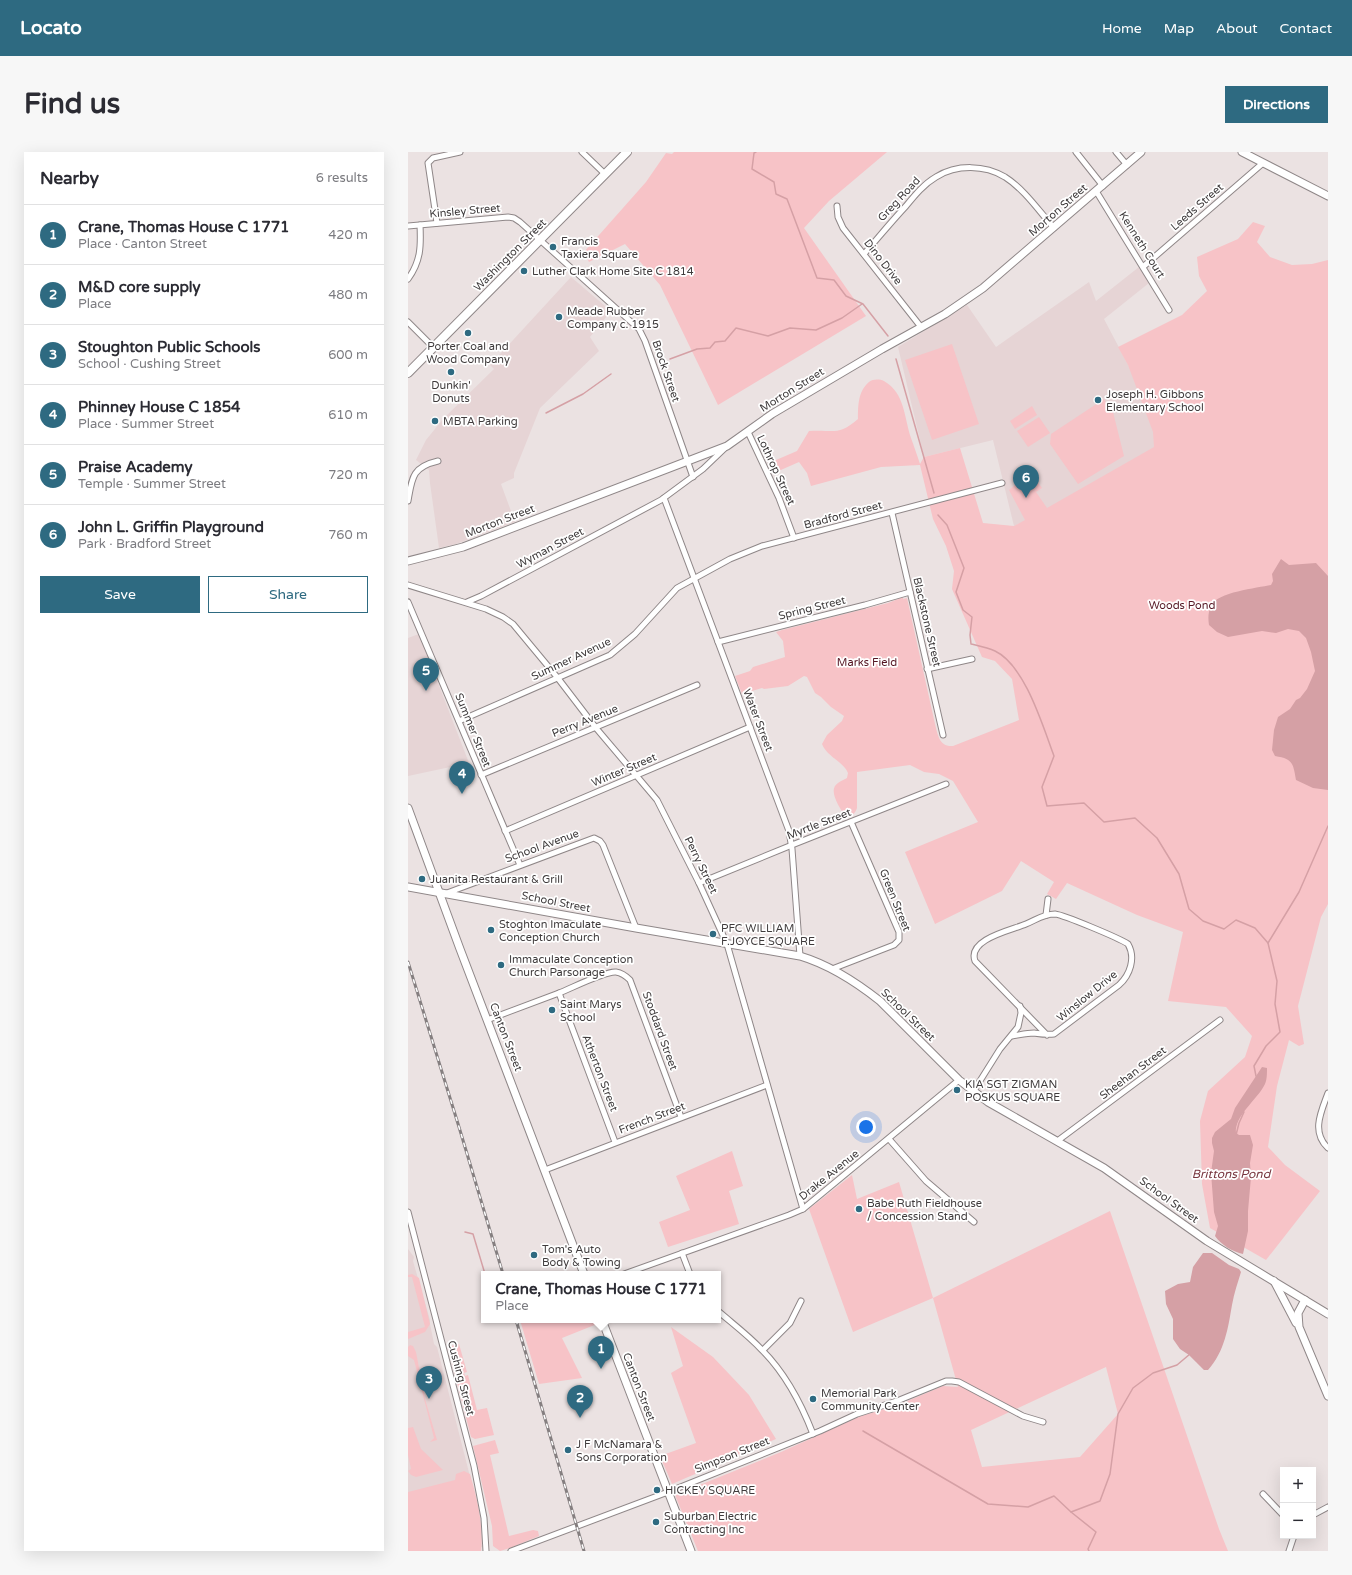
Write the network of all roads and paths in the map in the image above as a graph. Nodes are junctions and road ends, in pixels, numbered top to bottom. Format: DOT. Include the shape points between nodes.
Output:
graph roads {
  1 [pos="460,152"];
  2 [pos="582,152"];
  3 [pos="627,152"];
  4 [pos="1076,152"];
  5 [pos="1116,152"];
  6 [pos="1141,152"];
  7 [pos="1242,152"];
  8 [pos="1263,163"];
  9 [pos="1127,165"];
  10 [pos="605,174"];
  11 [pos="1103,186"];
  12 [pos="1096,191"];
  13 [pos="1328,196"];
  14 [pos="836,206"];
  15 [pos="437,223"];
  16 [pos="420,225"];
  17 [pos="408,226"];
  18 [pos="1054,228"];
  19 [pos="540,241"];
  20 [pos="864,254"];
  21 [pos="1144,266"];
  22 [pos="408,279"];
  23 [pos="1169,310"];
  24 [pos="408,322"];
  25 [pos="921,327"];
  26 [pos="434,348"];
  27 [pos="408,373"];
  28 [pos="748,432"];
  29 [pos="727,446"];
  30 [pos="438,461"];
  31 [pos="687,461"];
  32 [pos="693,477"];
  33 [pos="1002,483"];
  34 [pos="664,498"];
  35 [pos="408,501"];
  36 [pos="892,513"];
  37 [pos="794,538"];
  38 [pos="408,561"];
  39 [pos="694,578"];
  40 [pos="408,585"];
  41 [pos="910,592"];
  42 [pos="408,602"];
  43 [pos="467,602"];
  44 [pos="718,642"];
  45 [pos="972,659"];
  46 [pos="927,669"];
  47 [pos="557,677"];
  48 [pos="697,685"];
  49 [pos="458,720"];
  50 [pos="750,727"];
  51 [pos="596,728"];
  52 [pos="943,735"];
  53 [pos="481,775"];
  54 [pos="636,776"];
  55 [pos="946,784"];
  56 [pos="408,808"];
  57 [pos="851,822"];
  58 [pos="505,831"];
  59 [pos="792,844"];
  60 [pos="520,865"];
  61 [pos="699,883"];
  62 [pos="408,887"];
  63 [pos="438,892"];
  64 [pos="447,893"];
  65 [pos="1048,899"];
  66 [pos="1046,915"];
  67 [pos="636,928"];
  68 [pos="727,944"];
  69 [pos="800,956"];
  70 [pos="832,969"];
  71 [pos="559,993"];
  72 [pos="1020,1006"];
  73 [pos="487,1020"];
  74 [pos="1220,1020"];
  75 [pos="1047,1035"];
  76 [pos="1012,1036"];
  77 [pos="959,1080"];
  78 [pos="767,1085"];
  79 [pos="973,1092"];
  80 [pos="1328,1093"];
  81 [pos="681,1117"];
  82 [pos="889,1139"];
  83 [pos="615,1142"];
  84 [pos="1058,1143"];
  85 [pos="1328,1148"];
  86 [pos="545,1170"];
  87 [pos="803,1209"];
  88 [pos="408,1215"];
  89 [pos="974,1222"];
  90 [pos="682,1253"];
  91 [pos="583,1271"];
  92 [pos="632,1271"];
  93 [pos="689,1271"];
  94 [pos="1274,1280"];
  95 [pos="1305,1300"];
  96 [pos="801,1301"];
  97 [pos="721,1313"];
  98 [pos="1328,1314"];
  99 [pos="603,1323"];
  100 [pos="1299,1327"];
  101 [pos="762,1350"];
  102 [pos="1328,1396"];
  103 [pos="1043,1422"];
  104 [pos="813,1434"];
  105 [pos="668,1492"];
  106 [pos="1263,1494"];
  107 [pos="1328,1507"];
  108 [pos="1280,1512"];
  109 [pos="1316,1513"];
  110 [pos="1293,1539"];
  111 [pos="486,1551"];
  112 [pos="511,1551"];
  113 [pos="691,1551"];
  114 [pos="1289,1551"];
  1 -- 15 [label="street" via="433,158 428,163"];
  2 -- 10 [label="street"];
  3 -- 10 [label="main road, Washington Street"];
  4 -- 11 [label="street"];
  5 -- 9 [label="street"];
  6 -- 9 [label="street, Morton Street"];
  7 -- 8 [label="street"];
  8 -- 13 [label="street"];
  8 -- 21 [label="street, Leeds Street"];
  9 -- 11 [label="street, Morton Street"];
  10 -- 19 [label="main road, Washington Street"];
  11 -- 12 [label="street, Morton Street"];
  12 -- 18 [label="street, Morton Street"];
  12 -- 21 [label="street, Kenneth Court"];
  14 -- 20 [label="street, Dino Drive" via="843,228"];
  15 -- 16 [label="street, Kinsley Street"];
  15 -- 19 [label="street, Kinsley Street" via="511,217"];
  16 -- 17 [label="street, Kinsley Street"];
  16 -- 22 [label="street" via="420,253 415,269"];
  18 -- 20 [label="street, Greg Road" via="1006,178 992,170 971,167 951,170 937,176 923,187"];
  18 -- 25 [label="street, Morton Street" via="983,288"];
  19 -- 26 [label="main road, Washington Street"];
  19 -- 31 [label="street, Brock Street" via="639,329 646,341"];
  20 -- 25 [label="street, Dino Drive"];
  21 -- 23 [label="street, Kenneth Court"];
  24 -- 26 [label="street"];
  25 -- 28 [label="street, Morton Street" via="772,414"];
  26 -- 27 [label="main road, Washington Street"];
  28 -- 29 [label="street, Morton Street"];
  28 -- 37 [label="street, Lothrop Street" via="779,498"];
  29 -- 31 [label="street, Morton Street"];
  29 -- 32 [label="street, Wyman Street"];
  30 -- 35 [label="street" via="421,466 415,473"];
  31 -- 32 [label="street, Brock Street"];
  31 -- 38 [label="street, Morton Street" via="463,547"];
  32 -- 34 [label="street, Wyman Street"];
  33 -- 36 [label="street, Bradford Street"];
  34 -- 39 [label="street, Water Street"];
  34 -- 43 [label="street, Wyman Street"];
  36 -- 37 [label="street, Bradford Street"];
  36 -- 41 [label="street, Blackstone Street"];
  37 -- 39 [label="street, Bradford Street" via="746,552"];
  39 -- 44 [label="street, Water Street"];
  39 -- 47 [label="street, Summer Avenue" via="674,591 635,634 607,657"];
  40 -- 43 [label="street"];
  41 -- 44 [label="street, Spring Street"];
  41 -- 46 [label="street, Blackstone Street"];
  42 -- 49 [label="street, Summer Street"];
  43 -- 47 [label="street, Perry Street" via="513,624"];
  44 -- 50 [label="street, Water Street"];
  45 -- 46 [label="street"];
  46 -- 52 [label="street, Blackstone Street"];
  47 -- 49 [label="street, Summer Avenue"];
  47 -- 51 [label="street, Perry Street"];
  48 -- 51 [label="street, Perry Avenue"];
  49 -- 53 [label="street, Summer Street"];
  50 -- 54 [label="street, Winter Street"];
  50 -- 59 [label="street, Water Street"];
  51 -- 53 [label="street, Perry Avenue"];
  51 -- 54 [label="street, Perry Street"];
  53 -- 58 [label="street, Summer Street"];
  54 -- 58 [label="street, Winter Street"];
  54 -- 61 [label="street, Perry Street" via="664,811"];
  55 -- 57 [label="street, Myrtle Street"];
  56 -- 63 [label="street, Canton Street"];
  57 -- 59 [label="street, Myrtle Street"];
  57 -- 70 [label="street, Green Street" via="899,932 900,940 894,945"];
  58 -- 60 [label="street, Summer Street"];
  59 -- 61 [label="street, Myrtle Street"];
  59 -- 69 [label="street, Water Street"];
  60 -- 64 [label="street, School Avenue"];
  60 -- 67 [label="street, School Avenue" via="597,838 603,845"];
  61 -- 68 [label="street, Perry Street"];
  62 -- 63 [label="street, School Street"];
  63 -- 64 [label="street, School Street"];
  63 -- 73 [label="street, Canton Street"];
  64 -- 67 [label="street, School Street"];
  65 -- 66 [label="street"];
  66 -- 72 [label="street" via="985,940 974,951 975,961"];
  66 -- 75 [label="street, Winslow Drive" via="1062,916 1125,942 1132,953 1130,969 1119,985 1058,1032"];
  67 -- 68 [label="street, School Street"];
  68 -- 69 [label="street, School Street"];
  68 -- 78 [label="street, Perry Street"];
  69 -- 70 [label="street, School Street"];
  70 -- 77 [label="street, School Street" via="880,1001"];
  71 -- 73 [label="street"];
  71 -- 81 [label="street, Stoddard Street" via="611,972 622,973 630,980"];
  71 -- 83 [label="street, Atherton Street"];
  72 -- 75 [label="street"];
  72 -- 76 [label="street" via="1020,1020"];
  73 -- 86 [label="street, Canton Street"];
  74 -- 84 [label="street, Sheehan Street"];
  75 -- 76 [label="street" via="1027,1033"];
  76 -- 79 [label="street" via="1000,1049"];
  77 -- 79 [label="street, School Street"];
  77 -- 82 [label="street, Drake Avenue"];
  78 -- 81 [label="street, French Street"];
  78 -- 87 [label="street, Perry Street"];
  79 -- 84 [label="street, School Street"];
  80 -- 85 [label="street" via="1318,1127 1320,1138"];
  81 -- 83 [label="street, French Street"];
  82 -- 87 [label="street, Drake Avenue"];
  82 -- 89 [label="street" via="926,1181"];
  83 -- 86 [label="street, French Street"];
  84 -- 94 [label="street, School Street" via="1104,1168 1189,1229"];
  86 -- 91 [label="street, Canton Street"];
  87 -- 90 [label="street, Drake Avenue"];
  88 -- 111 [label="street, Cushing Street" via="474,1466 484,1518"];
  90 -- 92 [label="street, Drake Avenue"];
  90 -- 93 [label="street"];
  94 -- 95 [label="street, School Street"];
  94 -- 100 [label="street"];
  95 -- 98 [label="street, School Street"];
  95 -- 100 [label="street" via="1298,1313"];
  96 -- 101 [label="street" via="790,1324"];
  97 -- 101 [label="street"];
  99 -- 105 [label="street, Canton Street"];
  100 -- 102 [label="street"];
  101 -- 104 [label="street" via="793,1391"];
  103 -- 104 [label="street, Simpson Street" via="1023,1416 952,1380 897,1402 857,1414"];
  104 -- 105 [label="street, Simpson Street"];
  105 -- 112 [label="street, Simpson Street"];
  105 -- 113 [label="street, Canton Street"];
  106 -- 108 [label="street"];
  107 -- 109 [label="street"];
  110 -- 114 [label="street"];
}
